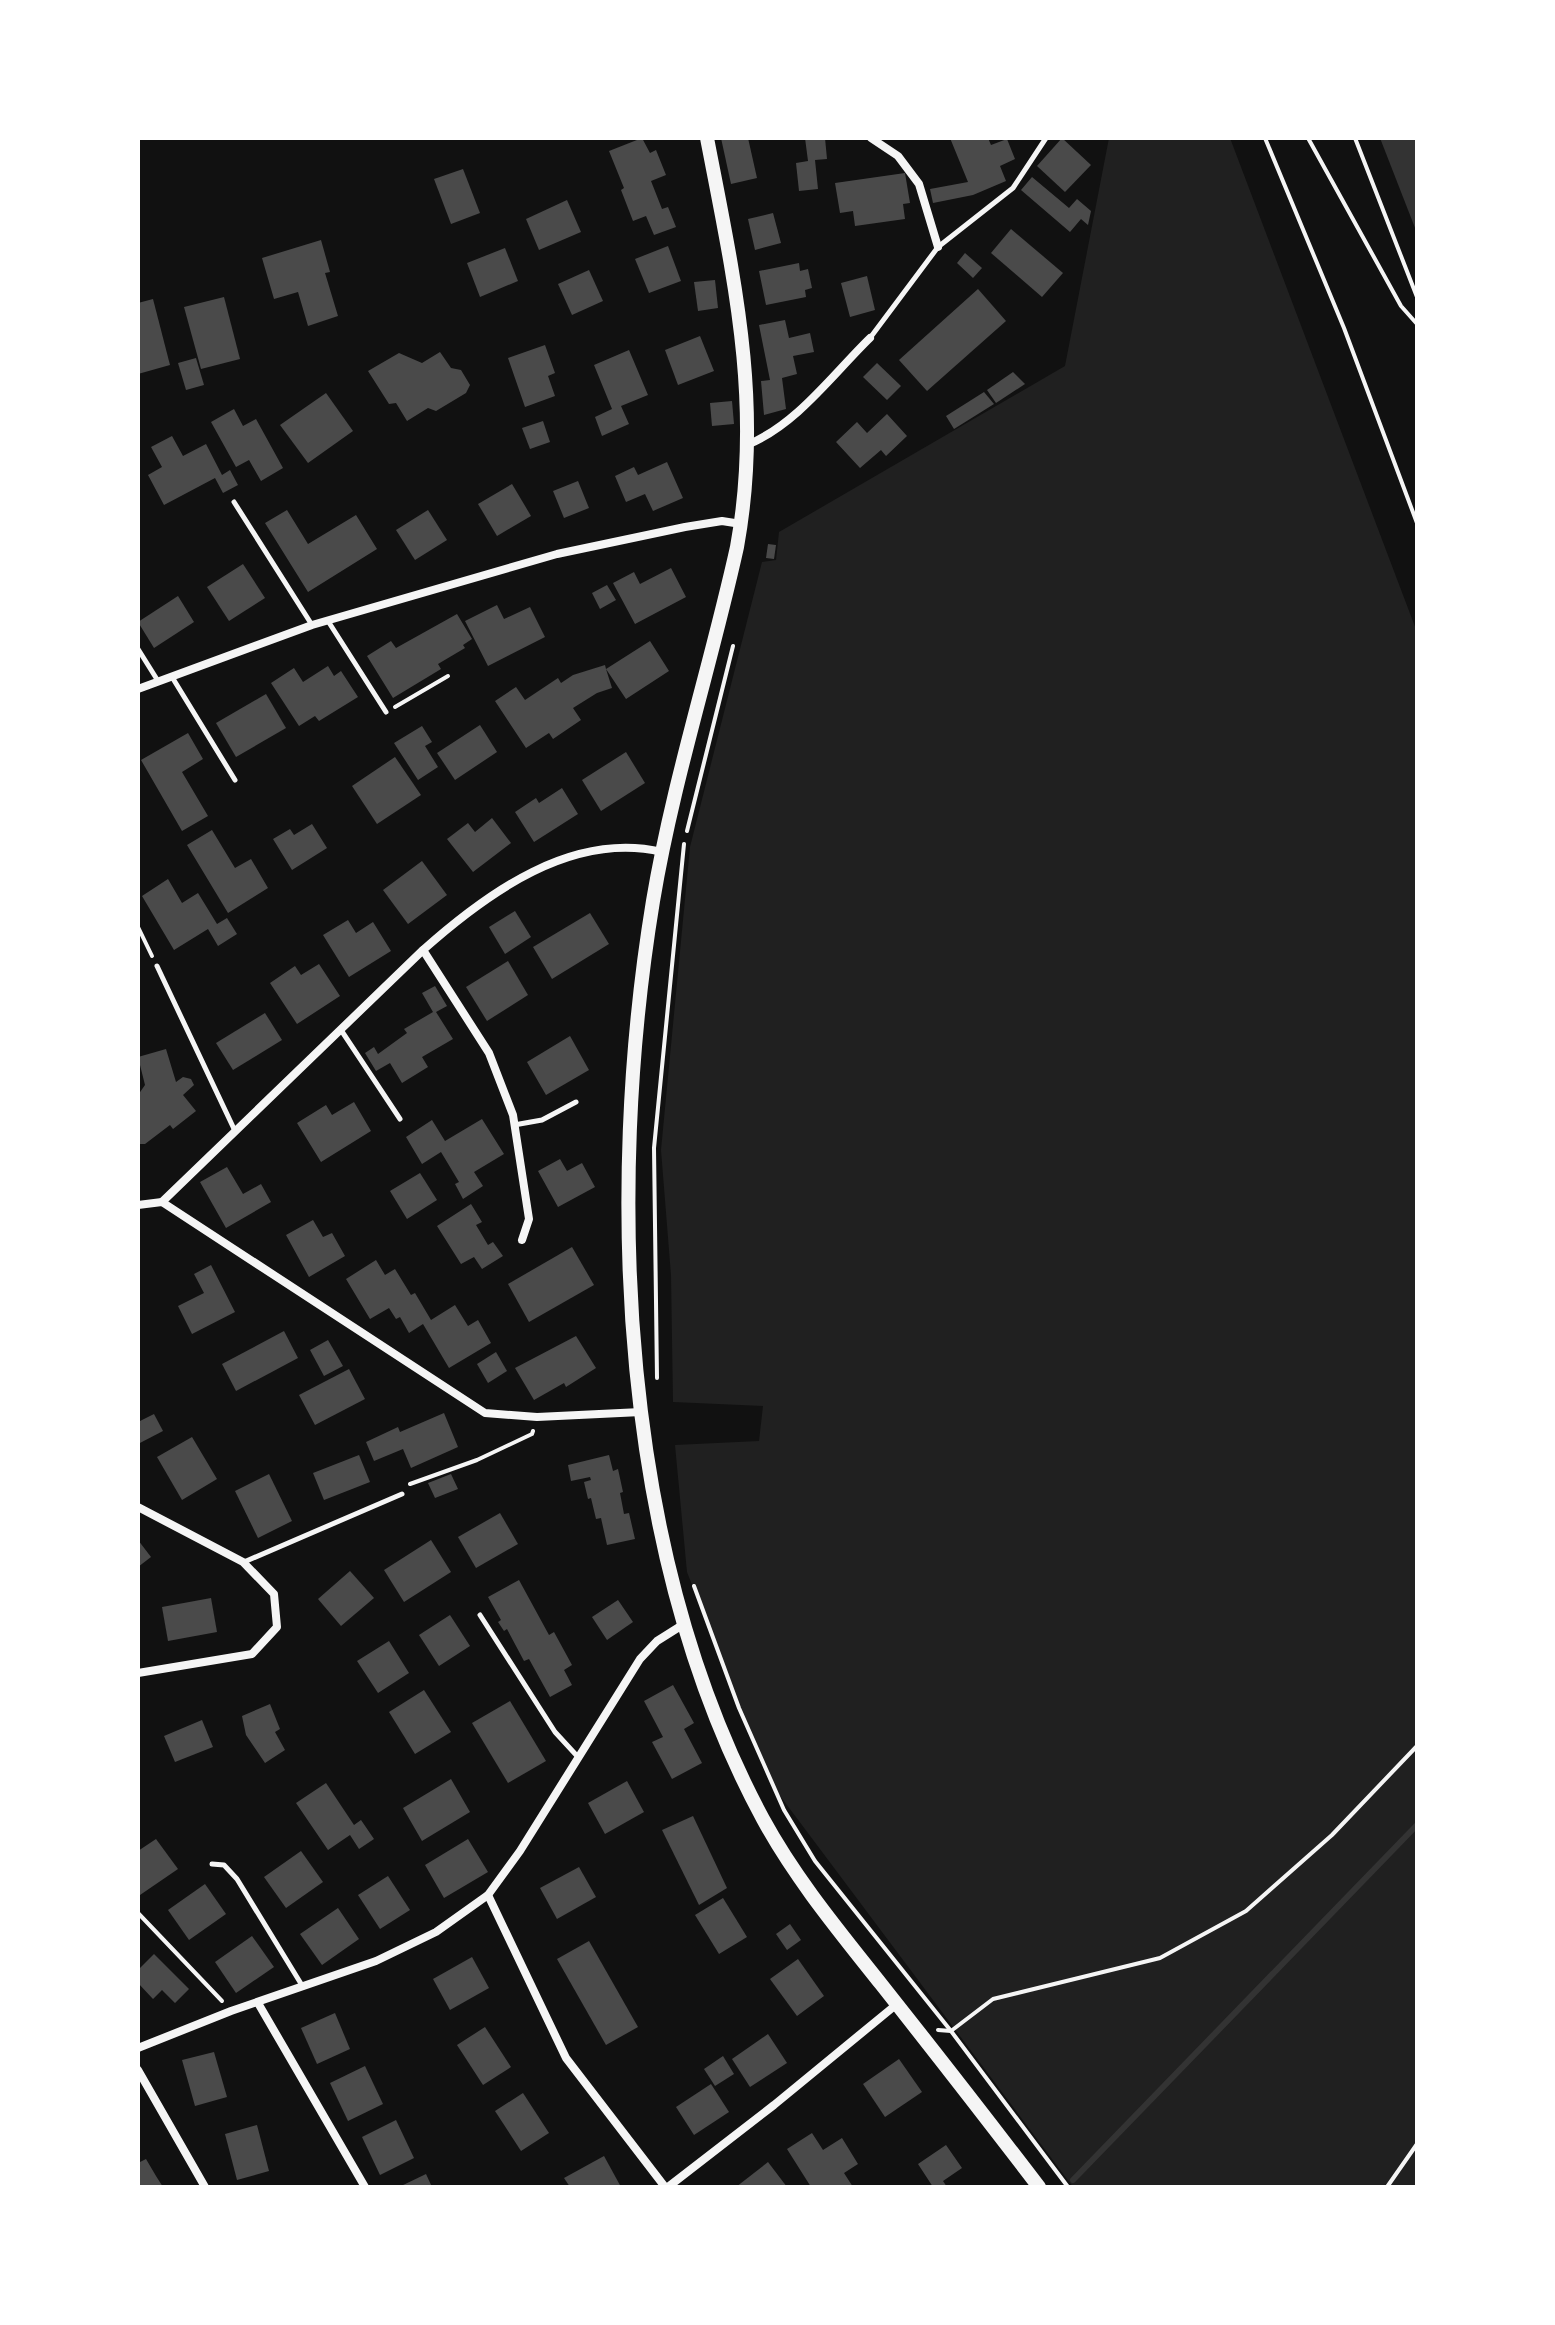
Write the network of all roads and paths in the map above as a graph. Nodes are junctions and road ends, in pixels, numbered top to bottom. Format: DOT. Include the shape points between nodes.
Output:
graph roads {
  1 [pos="707,138"];
  2 [pos="871,138"];
  3 [pos="1046,138"];
  4 [pos="1265,138"];
  5 [pos="1308,138"];
  6 [pos="1355,138"];
  7 [pos="938,247"];
  8 [pos="1417,297"];
  9 [pos="1417,324"];
  10 [pos="870,338"];
  11 [pos="749,444"];
  12 [pos="234,502"];
  13 [pos="1417,523"];
  14 [pos="741,524"];
  15 [pos="328,620"];
  16 [pos="312,625"];
  17 [pos="734,640"];
  18 [pos="138,649"];
  19 [pos="448,676"];
  20 [pos="172,677"];
  21 [pos="158,682"];
  22 [pos="138,689"];
  23 [pos="386,712"];
  24 [pos="235,780"];
  25 [pos="662,852"];
  26 [pos="138,927"];
  27 [pos="423,950"];
  28 [pos="157,966"];
  29 [pos="340,1029"];
  30 [pos="576,1102"];
  31 [pos="400,1119"];
  32 [pos="514,1125"];
  33 [pos="235,1132"];
  34 [pos="162,1202"];
  35 [pos="138,1205"];
  36 [pos="522,1240"];
  37 [pos="657,1393"];
  38 [pos="641,1412"];
  39 [pos="537,1417"];
  40 [pos="402,1494"];
  41 [pos="138,1507"];
  42 [pos="243,1562"];
  43 [pos="691,1577"];
  44 [pos="480,1615"];
  45 [pos="684,1624"];
  46 [pos="138,1673"];
  47 [pos="1417,1746"];
  48 [pos="578,1757"];
  49 [pos="212,1864"];
  50 [pos="488,1895"];
  51 [pos="138,1913"];
  52 [pos="303,1987"];
  53 [pos="258,2003"];
  54 [pos="897,2004"];
  55 [pos="231,2011"];
  56 [pos="916,2029"];
  57 [pos="951,2031"];
  58 [pos="138,2048"];
  59 [pos="138,2070"];
  60 [pos="1417,2144"];
  61 [pos="205,2187"];
  62 [pos="365,2187"];
  63 [pos="666,2187"];
  64 [pos="1039,2187"];
  65 [pos="1068,2187"];
  66 [pos="1387,2187"];
  1 -- 11 [label="main road" via="736,294"];
  2 -- 7 [label="street" via="898,156 919,184"];
  3 -- 7 [label="lane" via="1013,188"];
  4 -- 13 [label="path"];
  5 -- 9 [label="path" via="1401,306"];
  6 -- 8 [label="path"];
  7 -- 10 [label="lane"];
  10 -- 11 [label="street" via="790,418"];
  11 -- 14 [label="main road"];
  12 -- 16 [label="lane"];
  14 -- 15 [label="street" via="722,521 685,527 557,554"];
  14 -- 25 [label="main road"];
  15 -- 16 [label="street"];
  15 -- 23 [label="lane"];
  16 -- 20 [label="street"];
  17 -- 37 [label="path" via="684,843 654,1148"];
  18 -- 21 [label="lane"];
  19 -- 23 [label="path"];
  20 -- 21 [label="street"];
  20 -- 24 [label="lane"];
  21 -- 22 [label="street"];
  25 -- 27 [label="street" via="624,846 555,862 500,890"];
  25 -- 38 [label="main road" via="642,983 631,1144 630,1262"];
  26 -- 28 [label="path"];
  27 -- 29 [label="street"];
  27 -- 32 [label="street" via="489,1053"];
  28 -- 33 [label="lane"];
  29 -- 31 [label="lane"];
  29 -- 33 [label="street"];
  30 -- 32 [label="lane" via="542,1120"];
  32 -- 36 [label="street" via="529,1219"];
  33 -- 34 [label="street"];
  34 -- 35 [label="street"];
  34 -- 39 [label="street" via="485,1413"];
  38 -- 39 [label="street"];
  38 -- 45 [label="main road"];
  39 -- 40 [label="path" via="532,1434 409,1485"];
  40 -- 42 [label="lane"];
  41 -- 42 [label="street"];
  42 -- 46 [label="street" via="274,1594 277,1627 252,1654"];
  43 -- 57 [label="path" via="784,1810 815,1861"];
  44 -- 48 [label="lane" via="555,1732"];
  45 -- 48 [label="street" via="640,1659"];
  45 -- 54 [label="main road" via="717,1721 763,1819 807,1887"];
  47 -- 57 [label="path" via="1332,1835 1246,1911 1160,1958 993,1999"];
  48 -- 50 [label="street"];
  49 -- 52 [label="lane" via="224,1865 237,1879"];
  50 -- 52 [label="street" via="400,1950"];
  50 -- 63 [label="street" via="566,2058"];
  51 -- 55 [label="path"];
  52 -- 53 [label="street"];
  53 -- 55 [label="street"];
  53 -- 62 [label="street"];
  54 -- 56 [label="main road"];
  54 -- 63 [label="street"];
  55 -- 58 [label="street"];
  56 -- 57 [label="path"];
  56 -- 64 [label="main road"];
  57 -- 65 [label="path"];
  59 -- 61 [label="street"];
  60 -- 66 [label="path"];
}
